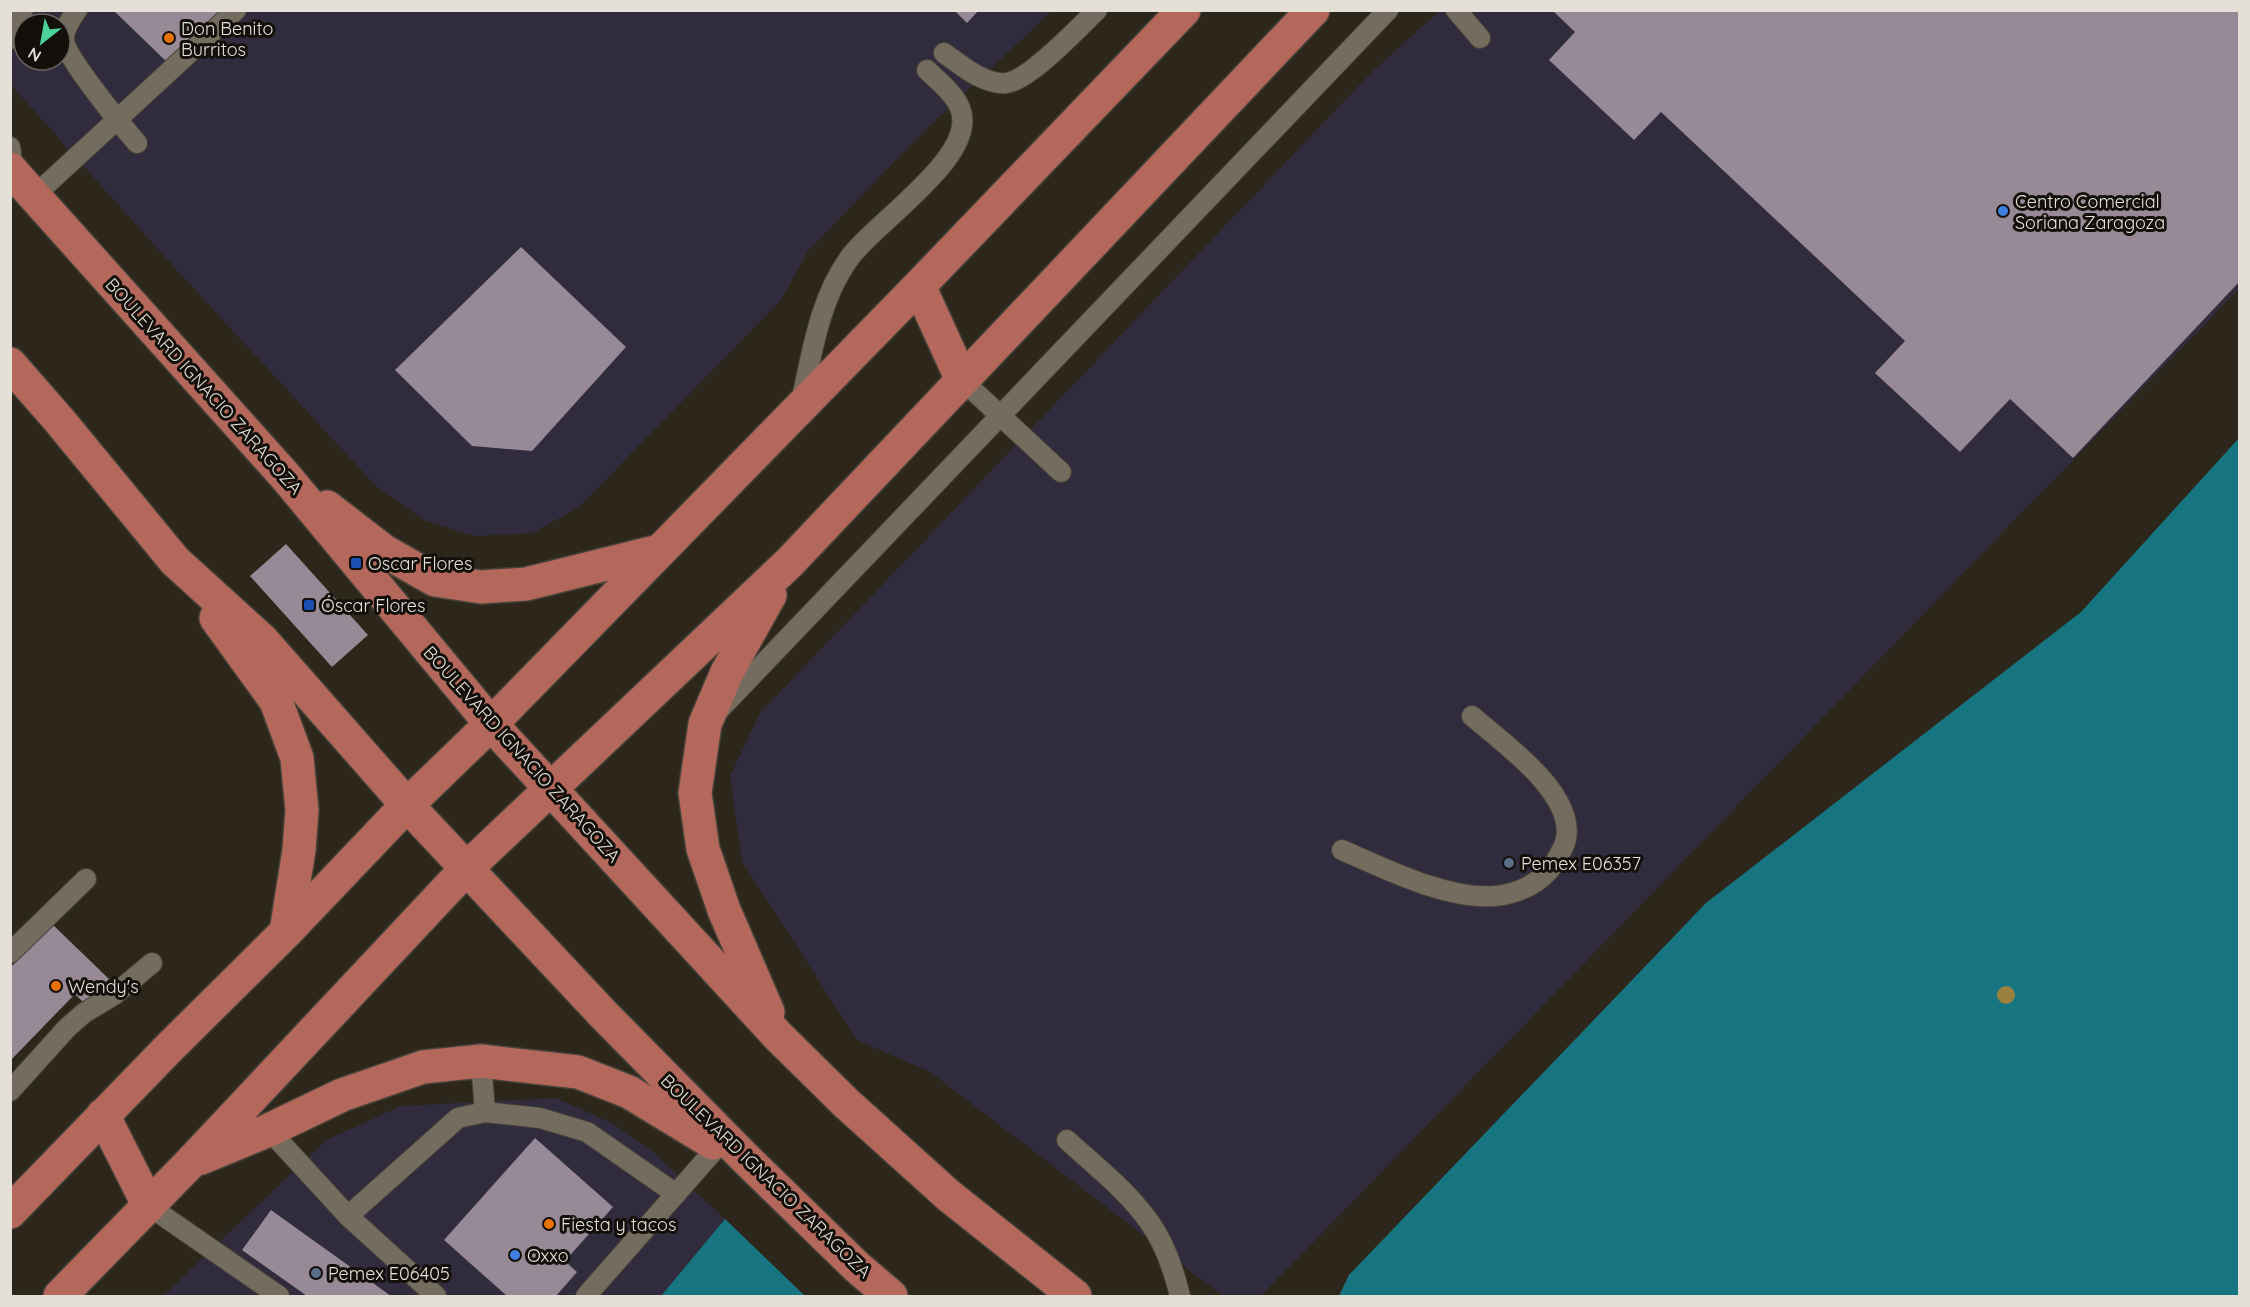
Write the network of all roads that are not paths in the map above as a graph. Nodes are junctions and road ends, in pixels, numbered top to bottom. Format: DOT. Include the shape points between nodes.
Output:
graph roads {
  1 [pos="23,10"];
  2 [pos="77,10"];
  3 [pos="236,10"];
  4 [pos="1097,10"];
  5 [pos="1184,10"];
  6 [pos="1313,10"];
  7 [pos="1388,10"];
  8 [pos="1456,10"];
  9 [pos="1480,38"];
  10 [pos="10,39"];
  11 [pos="944,53"];
  12 [pos="927,70"];
  13 [pos="118,120"];
  14 [pos="137,143"];
  15 [pos="17,171"];
  16 [pos="919,286"];
  17 [pos="10,364"];
  18 [pos="962,380"];
  19 [pos="800,407"];
  20 [pos="1001,416"];
  21 [pos="1061,472"];
  22 [pos="286,477"];
  23 [pos="661,550"];
  24 [pos="174,561"];
  25 [pos="790,562"];
  26 [pos="1472,716"];
  27 [pos="491,724"];
  28 [pos="705,724"];
  29 [pos="551,790"];
  30 [pos="407,805"];
  31 [pos="1342,850"];
  32 [pos="466,869"];
  33 [pos="86,879"];
  34 [pos="286,932"];
  35 [pos="10,953"];
  36 [pos="152,963"];
  37 [pos="778,1036"];
  38 [pos="481,1061"];
  39 [pos="10,1091"];
  40 [pos="484,1112"];
  41 [pos="104,1115"];
  42 [pos="268,1130"];
  43 [pos="1067,1140"];
  44 [pos="732,1153"];
  45 [pos="191,1162"];
  46 [pos="676,1194"];
  47 [pos="15,1199"];
  48 [pos="149,1206"];
  49 [pos="348,1216"];
  50 [pos="60,1296"];
  51 [pos="279,1296"];
  52 [pos="436,1296"];
  53 [pos="586,1296"];
  54 [pos="891,1296"];
  55 [pos="1074,1296"];
  56 [pos="1180,1296"];
  1 -- 10 [label="lane"];
  2 -- 13 [label="lane" via="67,24 64,40 69,54"];
  3 -- 13 [label="lane"];
  4 -- 11 [label="lane" via="1031,72 1006,83 975,74"];
  5 -- 16 [label="main road"];
  6 -- 18 [label="main road"];
  7 -- 20 [label="lane"];
  8 -- 9 [label="lane"];
  12 -- 19 [label="lane" via="960,107 962,134 943,165 867,238 837,277 824,306"];
  13 -- 14 [label="lane"];
  13 -- 15 [label="lane"];
  15 -- 22 [label="main road, BOULEVARD IGNACIO ZARAGOZA"];
  16 -- 18 [label="main road"];
  16 -- 19 [label="main road"];
  17 -- 24 [label="main road, BOULEVARD IGNACIO ZARAGOZA"];
  18 -- 20 [label="lane"];
  18 -- 25 [label="main road"];
  19 -- 23 [label="main road"];
  20 -- 21 [label="lane"];
  20 -- 28 [label="lane"];
  22 -- 23 [label="main road" via="384,551 435,580 481,587 526,585"];
  22 -- 27 [label="main road, BOULEVARD IGNACIO ZARAGOZA"];
  23 -- 27 [label="main road"];
  24 -- 30 [label="main road, BOULEVARD IGNACIO ZARAGOZA" via="262,640"];
  24 -- 34 [label="main road" via="276,700 297,758 302,810"];
  25 -- 28 [label="main road" via="727,672"];
  25 -- 29 [label="main road"];
  26 -- 31 [label="lane" via="1545,782 1564,816 1566,841 1548,872 1521,891 1469,895 1431,886"];
  27 -- 29 [label="main road, BOULEVARD IGNACIO ZARAGOZA"];
  27 -- 30 [label="main road"];
  28 -- 37 [label="main road" via="695,794 703,849 724,910"];
  29 -- 32 [label="main road"];
  29 -- 37 [label="main road, BOULEVARD IGNACIO ZARAGOZA"];
  30 -- 32 [label="main road, BOULEVARD IGNACIO ZARAGOZA"];
  30 -- 34 [label="main road"];
  32 -- 44 [label="main road, BOULEVARD IGNACIO ZARAGOZA"];
  32 -- 45 [label="main road"];
  33 -- 35 [label="lane"];
  34 -- 41 [label="main road"];
  36 -- 39 [label="lane" via="114,995 84,1013"];
  37 -- 55 [label="main road, BOULEVARD IGNACIO ZARAGOZA" via="948,1195"];
  38 -- 40 [label="lane"];
  38 -- 42 [label="main road" via="423,1068 342,1095"];
  38 -- 44 [label="main road" via="578,1072 629,1092"];
  40 -- 46 [label="lane" via="540,1118 587,1132"];
  40 -- 49 [label="lane" via="458,1118"];
  41 -- 47 [label="main road"];
  41 -- 48 [label="main road"];
  42 -- 45 [label="main road"];
  42 -- 49 [label="lane"];
  43 -- 56 [label="lane" via="1136,1204 1152,1225 1168,1257"];
  44 -- 46 [label="lane"];
  44 -- 54 [label="main road, BOULEVARD IGNACIO ZARAGOZA"];
  45 -- 48 [label="main road"];
  46 -- 53 [label="lane"];
  48 -- 50 [label="main road"];
  48 -- 51 [label="lane"];
  49 -- 52 [label="lane"];
}
